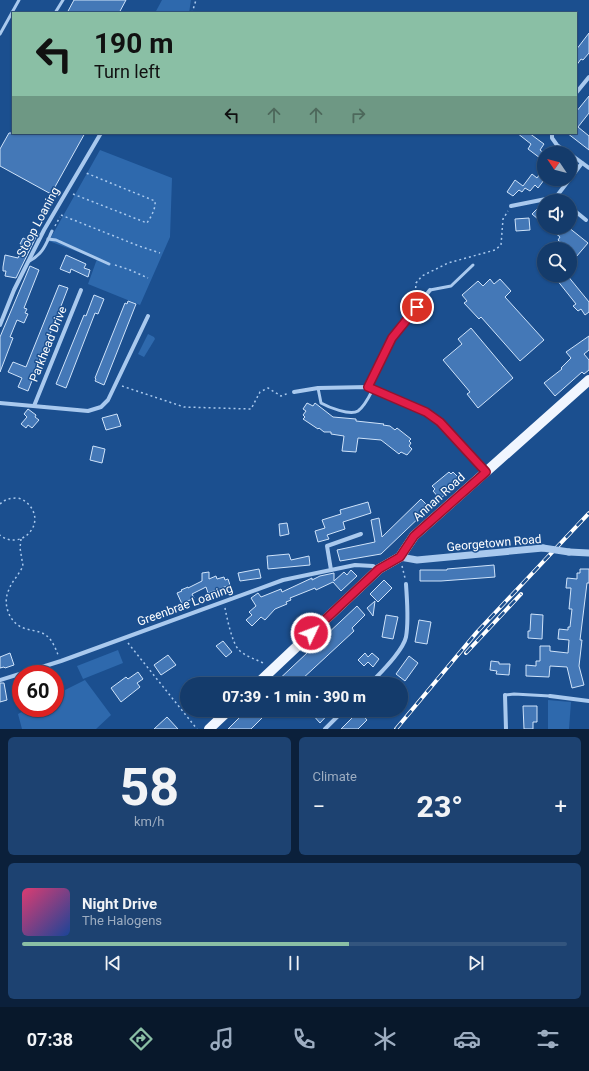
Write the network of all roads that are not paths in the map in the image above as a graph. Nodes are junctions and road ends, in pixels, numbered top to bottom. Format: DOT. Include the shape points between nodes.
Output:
graph roads {
  1 [pos="19,0"];
  2 [pos="62,0"];
  3 [pos="12,12"];
  4 [pos="56,12"];
  5 [pos="12,13"];
  6 [pos="0,34"];
  7 [pos="589,76"];
  8 [pos="577,92"];
  9 [pos="99,134"];
  10 [pos="552,134"];
  11 [pos="558,146"];
  12 [pos="577,160"];
  13 [pos="582,163"];
  14 [pos="589,168"];
  15 [pos="558,194"];
  16 [pos="537,201"];
  17 [pos="511,206"];
  18 [pos="577,213"];
  19 [pos="586,220"];
  20 [pos="52,231"];
  21 [pos="48,239"];
  22 [pos="28,263"];
  23 [pos="109,264"];
  24 [pos="473,265"];
  25 [pos="81,290"];
  26 [pos="430,290"];
  27 [pos="148,316"];
  28 [pos="0,325"];
  29 [pos="589,380"];
  30 [pos="368,387"];
  31 [pos="318,388"];
  32 [pos="373,389"];
  33 [pos="294,392"];
  34 [pos="0,403"];
  35 [pos="34,406"];
  36 [pos="486,472"];
  37 [pos="361,534"];
  38 [pos="589,553"];
  39 [pos="400,557"];
  40 [pos="379,569"];
  41 [pos="331,570"];
  42 [pos="406,584"];
  43 [pos="264,677"];
  44 [pos="376,677"];
  45 [pos="0,680"];
  46 [pos="505,695"];
  47 [pos="550,696"];
  48 [pos="589,701"];
  49 [pos="222,717"];
  50 [pos="337,717"];
  51 [pos="209,729"];
  52 [pos="326,729"];
  53 [pos="506,729"];
  1 -- 3 [label="lane"];
  2 -- 4 [label="lane"];
  5 -- 6 [label="lane"];
  7 -- 8 [label="street"];
  9 -- 22 [label="street, Stoop Loaning"];
  10 -- 11 [label="street"];
  12 -- 13 [label="street"];
  13 -- 14 [label="street"];
  13 -- 15 [label="street"];
  16 -- 17 [label="street"];
  18 -- 19 [label="street"];
  20 -- 21 [label="lane"];
  21 -- 22 [label="lane" via="37,257"];
  21 -- 23 [label="lane" via="56,240"];
  22 -- 28 [label="street, Stoop Loaning"];
  24 -- 26 [label="lane" via="451,286"];
  25 -- 35 [label="street, Parkhead Drive"];
  26 -- 30 [label="street" via="392,338"];
  27 -- 35 [label="street" via="117,384 101,407 88,411"];
  29 -- 36 [label="main road, Annan Road"];
  30 -- 31 [label="street"];
  30 -- 32 [label="street"];
  31 -- 32 [label="lane" via="321,403 355,412 364,404"];
  31 -- 33 [label="street"];
  32 -- 36 [label="street" via="426,412 440,422"];
  34 -- 35 [label="street"];
  36 -- 39 [label="main road, Annan Road" via="414,536"];
  37 -- 41 [label="street" via="327,546"];
  38 -- 39 [label="street, Georgetown Road, bridge" via="543,548 417,560"];
  39 -- 40 [label="main road, Annan Road"];
  40 -- 41 [label="street, Greenbrae Loaning" via="355,565"];
  40 -- 43 [label="main road, Annan Road"];
  41 -- 45 [label="street, Greenbrae Loaning" via="283,580 61,661"];
  42 -- 44 [label="street" via="406,639 394,658"];
  46 -- 47 [label="lane"];
  46 -- 53 [label="street"];
  47 -- 48 [label="street"];
  49 -- 51 [label="main road"];
  50 -- 52 [label="street"];
}
